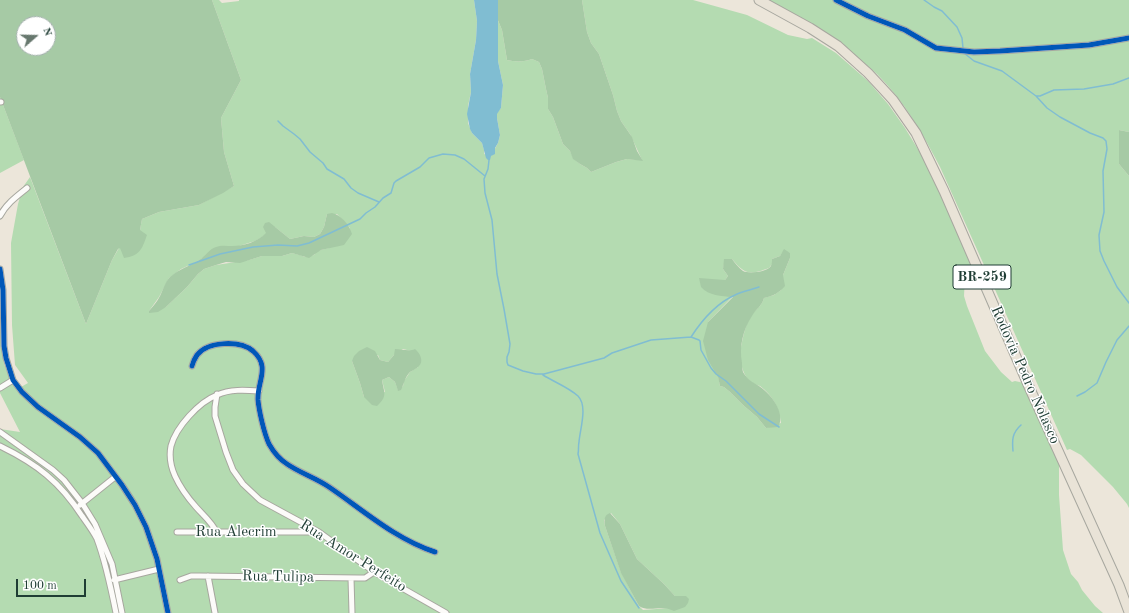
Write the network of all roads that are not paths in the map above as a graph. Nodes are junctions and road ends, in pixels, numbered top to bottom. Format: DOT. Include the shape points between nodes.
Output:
graph roads {
  1 [pos="759,0"];
  2 [pos="836,0"];
  3 [pos="1129,38"];
  4 [pos="27,188"];
  5 [pos="1,212"];
  6 [pos="0,269"];
  7 [pos="192,366"];
  8 [pos="13,380"];
  9 [pos="0,388"];
  10 [pos="259,390"];
  11 [pos="217,394"];
  12 [pos="0,432"];
  13 [pos="0,446"];
  14 [pos="115,477"];
  15 [pos="82,503"];
  16 [pos="78,509"];
  17 [pos="177,532"];
  18 [pos="319,532"];
  19 [pos="216,533"];
  20 [pos="435,552"];
  21 [pos="159,569"];
  22 [pos="374,572"];
  23 [pos="208,576"];
  24 [pos="351,578"];
  25 [pos="116,580"];
  26 [pos="180,580"];
  27 [pos="109,581"];
  28 [pos="1129,612"];
  29 [pos="116,613"];
  30 [pos="122,613"];
  31 [pos="168,613"];
  32 [pos="215,613"];
  33 [pos="352,613"];
  34 [pos="446,613"];
  1 -- 28 [label="highway, Rodovia Pedro Nolasco / BR-259" via="838,46 893,100 916,133 947,197"];
  2 -- 3 [label="street" via="942,49 1000,51 1089,45"];
  4 -- 5 [label="street"];
  6 -- 8 [label="street" via="4,346"];
  7 -- 10 [label="street" via="201,351 216,345 234,344 247,348 262,362"];
  8 -- 9 [label="street"];
  8 -- 14 [label="street" via="38,406 98,453"];
  10 -- 11 [label="street" via="233,390"];
  10 -- 20 [label="street" via="258,399 266,436 272,448 286,464 327,486 384,526"];
  11 -- 18 [label="street, Rua Amor Perfeito" via="215,416 233,470 243,484 260,500"];
  11 -- 19 [label="street" via="196,409 182,424 171,447 175,476 182,489 212,523"];
  12 -- 15 [label="street" via="53,470"];
  13 -- 16 [label="street" via="42,471 61,488"];
  14 -- 15 [label="street"];
  14 -- 21 [label="street" via="135,505 146,527"];
  15 -- 16 [label="street"];
  15 -- 25 [label="street" via="95,524"];
  16 -- 27 [label="street" via="96,538"];
  17 -- 19 [label="street, Rua Alecrim"];
  18 -- 19 [label="street, Rua Alecrim"];
  18 -- 22 [label="street, Rua Amor Perfeito"];
  21 -- 25 [label="street"];
  21 -- 31 [label="street"];
  22 -- 24 [label="street, Rua Tulipa" via="365,578"];
  22 -- 34 [label="street, Rua Amor Perfeito"];
  23 -- 24 [label="street, Rua Tulipa"];
  23 -- 26 [label="street, Rua Tulipa" via="191,576"];
  23 -- 32 [label="street"];
  24 -- 33 [label="street"];
  25 -- 27 [label="street"];
  25 -- 30 [label="street"];
  27 -- 29 [label="street"];
}
